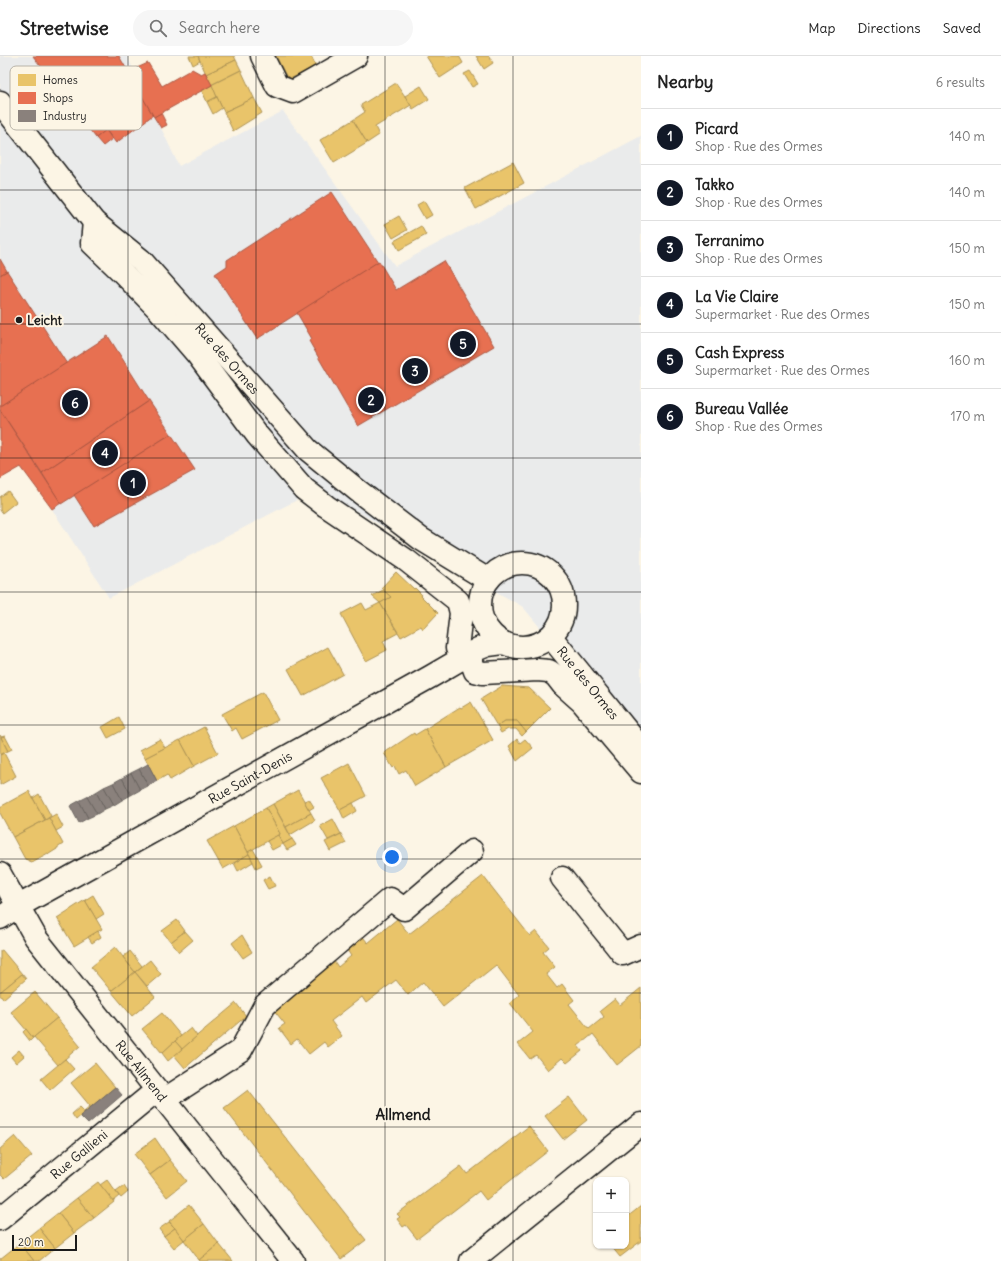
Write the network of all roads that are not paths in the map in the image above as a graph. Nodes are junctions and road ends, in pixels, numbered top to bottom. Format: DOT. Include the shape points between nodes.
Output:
graph roads {
  1 [pos="262,56"];
  2 [pos="356,56"];
  3 [pos="0,102"];
  4 [pos="10,115"];
  5 [pos="22,130"];
  6 [pos="94,222"];
  7 [pos="488,580"];
  8 [pos="551,637"];
  9 [pos="503,643"];
  10 [pos="469,654"];
  11 [pos="641,748"];
  12 [pos="641,772"];
  13 [pos="472,851"];
  14 [pos="0,874"];
  15 [pos="562,878"];
  16 [pos="9,913"];
  17 [pos="641,946"];
  18 [pos="161,1094"];
  19 [pos="641,1124"];
  20 [pos="0,1219"];
  21 [pos="294,1261"];
  22 [pos="471,1261"];
  1 -- 2 [label="street" via="277,86 293,92"];
  3 -- 4 [label="street, Rue des Ormes"];
  5 -- 6 [label="street, Rue des Ormes"];
  6 -- 7 [label="street, Rue des Ormes" via="141,260 308,450 421,539"];
  6 -- 10 [label="street" via="92,243 160,311 196,354 256,435 304,489 406,560 458,601 461,613 457,648"];
  7 -- 8 [label="street" via="496,572 516,563 540,567 551,575 559,585 564,598 564,612"];
  7 -- 9 [label="street" via="481,593 481,615 491,634"];
  8 -- 9 [label="street" via="528,648"];
  8 -- 11 [label="street, Rue des Ormes"];
  9 -- 10 [label="street, Rue Saint-Denis" via="488,645"];
  10 -- 12 [label="street" via="475,671 549,671 582,702"];
  10 -- 16 [label="street, Rue Saint-Denis"];
  13 -- 18 [label="street, Rue Gallieni" via="404,909 390,899 265,1005 241,1050"];
  14 -- 16 [label="street, Rue Allmend"];
  15 -- 17 [label="street" via="623,954"];
  16 -- 18 [label="street, Rue Allmend" via="36,938"];
  18 -- 20 [label="street, Rue Gallieni"];
  18 -- 21 [label="street, Rue Allmend"];
  19 -- 22 [label="street"];
}
